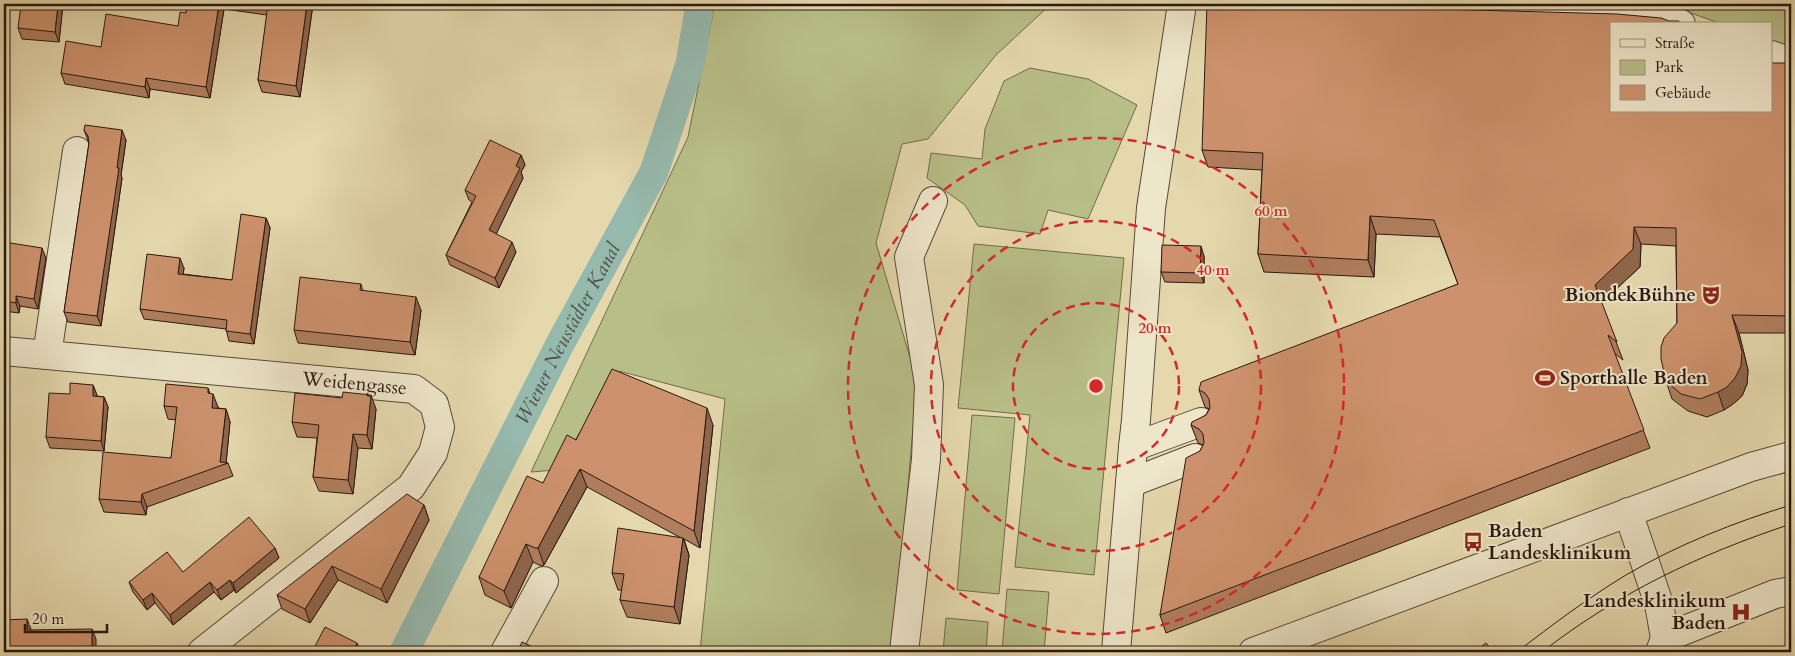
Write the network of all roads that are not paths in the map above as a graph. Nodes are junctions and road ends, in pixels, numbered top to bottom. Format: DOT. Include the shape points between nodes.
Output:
graph roads {
  1 [pos="1182,4"];
  2 [pos="1505,4"];
  3 [pos="1676,22"];
  4 [pos="1772,55"];
  5 [pos="1791,62"];
  6 [pos="77,151"];
  7 [pos="933,201"];
  8 [pos="4,350"];
  9 [pos="47,355"];
  10 [pos="1201,422"];
  11 [pos="1133,447"];
  12 [pos="1791,456"];
  13 [pos="1195,458"];
  14 [pos="1130,483"];
  15 [pos="1628,512"];
  16 [pos="544,581"];
  17 [pos="1791,591"];
  18 [pos="1662,645"];
  19 [pos="202,652"];
  20 [pos="506,652"];
  21 [pos="904,652"];
  22 [pos="1116,652"];
  23 [pos="1253,652"];
  1 -- 11 [label="street" via="1151,208"];
  2 -- 3 [label="street"];
  4 -- 5 [label="street"];
  6 -- 9 [label="street"];
  7 -- 21 [label="street" via="909,257 928,385 926,459"];
  8 -- 9 [label="street, Weidengasse"];
  9 -- 19 [label="street, Weidengasse" via="414,388 434,404 440,427 433,453 411,487"];
  10 -- 11 [label="street"];
  11 -- 14 [label="street"];
  12 -- 15 [label="street" via="1750,466"];
  13 -- 14 [label="street"];
  14 -- 22 [label="street"];
  15 -- 18 [label="street" via="1659,604"];
  15 -- 23 [label="street"];
  16 -- 20 [label="street"];
  17 -- 18 [label="street" via="1775,594"];
}
